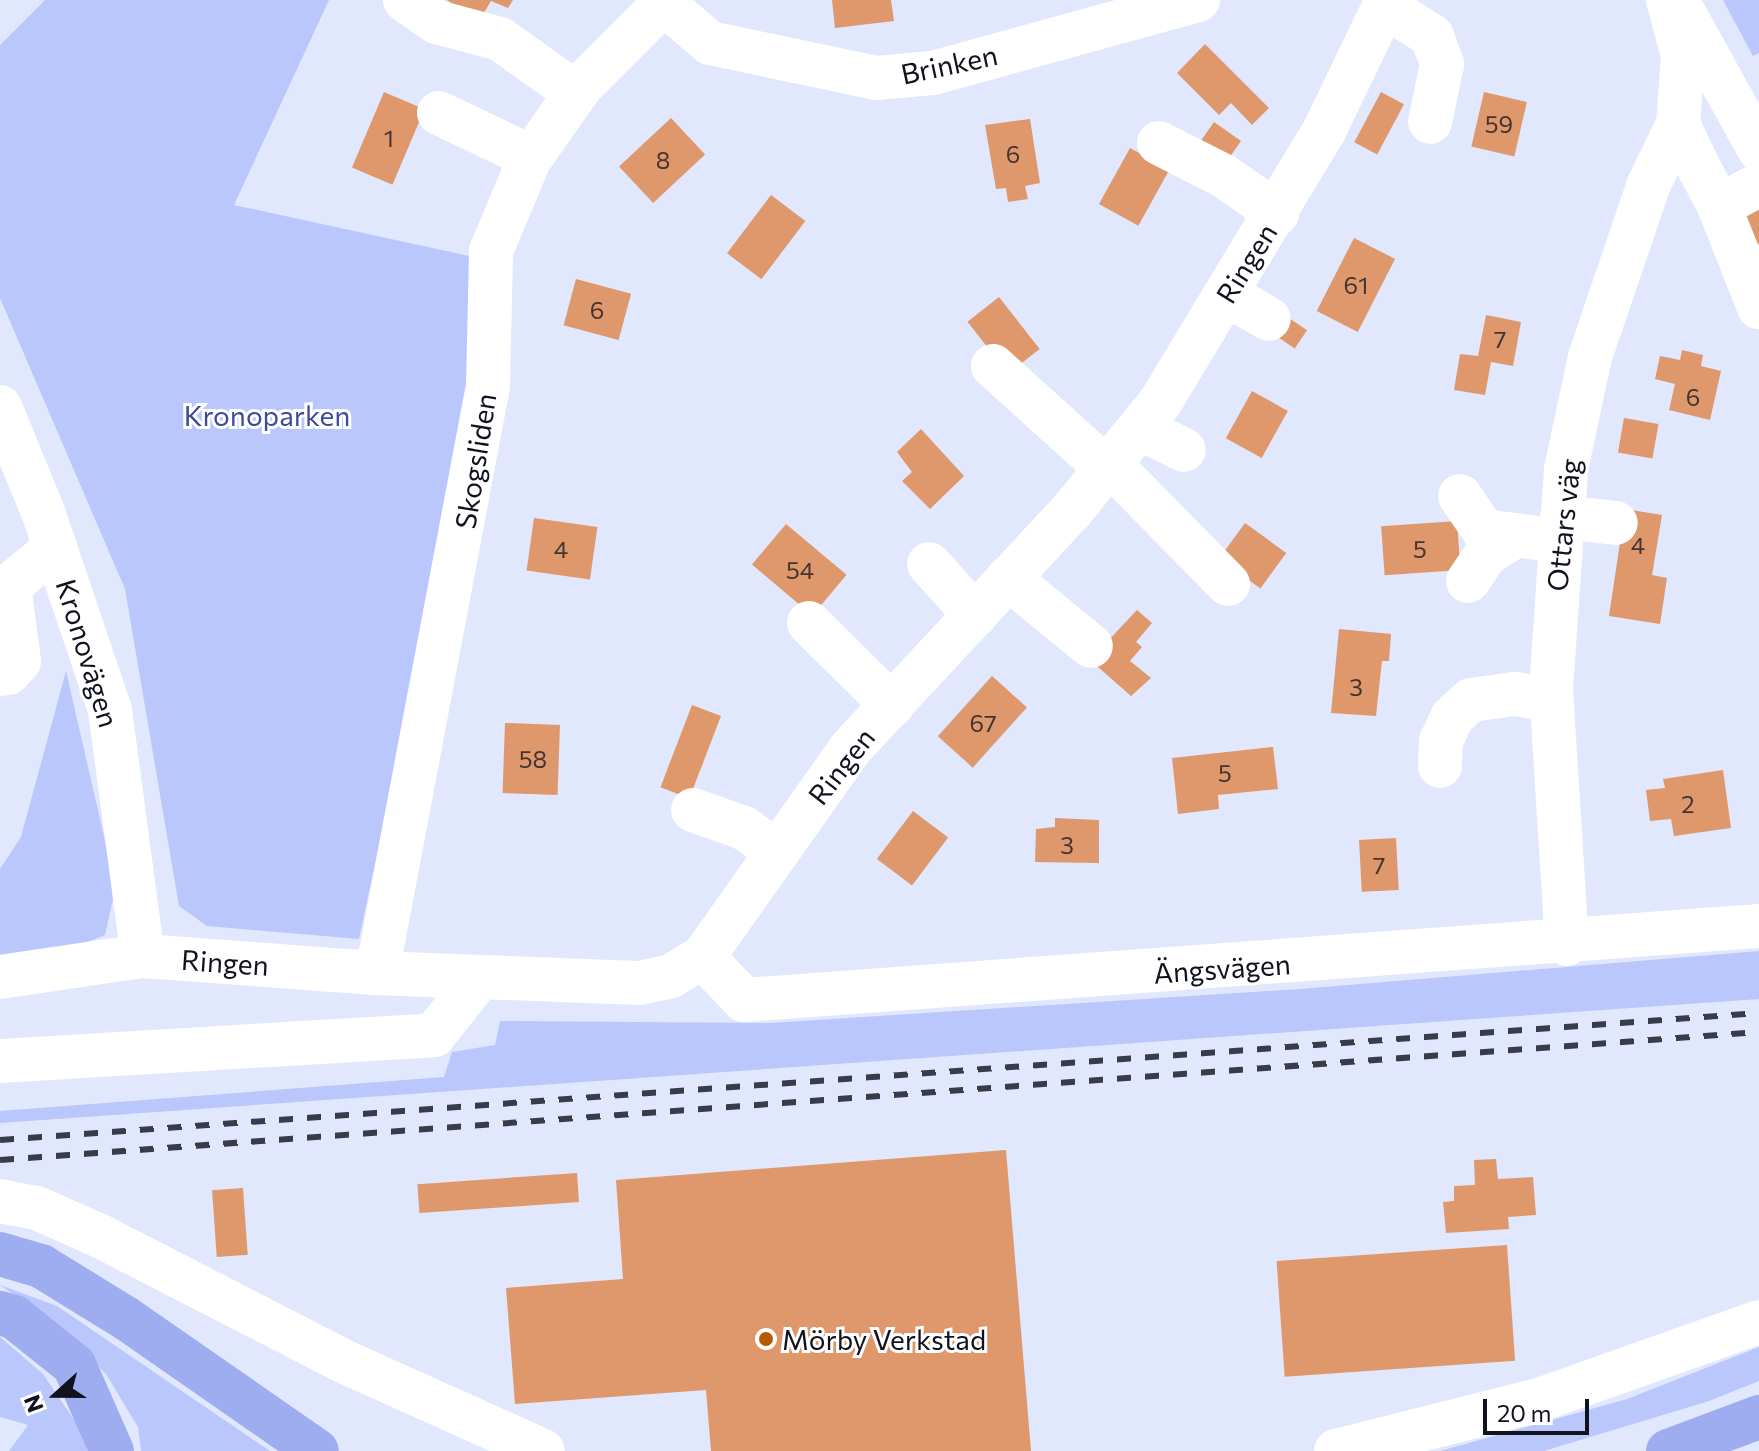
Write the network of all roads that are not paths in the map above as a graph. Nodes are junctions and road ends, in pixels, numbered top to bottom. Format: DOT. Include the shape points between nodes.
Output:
graph roads {
  1 [pos="405,0"];
  2 [pos="1198,0"];
  3 [pos="1668,0"];
  4 [pos="1677,0"];
  5 [pos="666,2"];
  6 [pos="1386,3"];
  7 [pos="576,93"];
  8 [pos="439,113"];
  9 [pos="1430,122"];
  10 [pos="1678,124"];
  11 [pos="1159,143"];
  12 [pos="1759,149"];
  13 [pos="1237,155"];
  14 [pos="531,157"];
  15 [pos="1759,185"];
  16 [pos="1285,199"];
  17 [pos="1719,206"];
  18 [pos="1227,295"];
  19 [pos="1759,307"];
  20 [pos="1269,319"];
  21 [pos="993,366"];
  22 [pos="1064,404"];
  23 [pos="0,407"];
  24 [pos="1184,450"];
  25 [pos="1119,455"];
  26 [pos="1460,496"];
  27 [pos="1616,523"];
  28 [pos="1561,529"];
  29 [pos="1515,536"];
  30 [pos="55,548"];
  31 [pos="929,564"];
  32 [pos="1008,578"];
  33 [pos="1468,581"];
  34 [pos="1228,584"];
  35 [pos="975,615"];
  36 [pos="809,623"];
  37 [pos="1091,646"];
  38 [pos="0,674"];
  39 [pos="1551,700"];
  40 [pos="892,705"];
  41 [pos="1440,766"];
  42 [pos="693,810"];
  43 [pos="777,852"];
  44 [pos="1759,926"];
  45 [pos="1567,944"];
  46 [pos="143,956"];
  47 [pos="703,957"];
  48 [pos="377,973"];
  49 [pos="0,977"];
  50 [pos="480,977"];
  51 [pos="0,1061"];
  52 [pos="0,1201"];
  53 [pos="0,1254"];
  54 [pos="0,1313"];
  55 [pos="1759,1322"];
  56 [pos="1759,1417"];
  57 [pos="112,1451"];
  58 [pos="317,1451"];
  59 [pos="543,1451"];
  60 [pos="1336,1451"];
  61 [pos="1668,1451"];
  1 -- 7 [label="street" via="437,22 500,39"];
  2 -- 5 [label="street, Brinken" via="933,73 876,78 710,43"];
  3 -- 10 [label="street" via="1683,56"];
  4 -- 12 [label="street"];
  5 -- 7 [label="street, Skogsliden"];
  6 -- 9 [label="street" via="1432,36 1442,64"];
  6 -- 16 [label="street, Ringen"];
  7 -- 14 [label="street, Skogsliden"];
  8 -- 14 [label="street"];
  10 -- 17 [label="street"];
  10 -- 28 [label="street, Ottars väg" via="1649,184 1590,357 1566,469"];
  11 -- 16 [label="street"];
  13 -- 16 [label="street"];
  14 -- 48 [label="street, Skogsliden" via="491,251 488,386"];
  15 -- 17 [label="street"];
  16 -- 18 [label="street, Ringen"];
  17 -- 19 [label="street"];
  18 -- 20 [label="street"];
  18 -- 25 [label="street, Ringen"];
  21 -- 25 [label="street"];
  22 -- 25 [label="street"];
  23 -- 30 [label="street, Kronovägen"];
  24 -- 25 [label="street"];
  25 -- 32 [label="street, Ringen"];
  25 -- 34 [label="street"];
  26 -- 29 [label="street" via="1484,531"];
  27 -- 28 [label="street"];
  28 -- 29 [label="street"];
  28 -- 39 [label="street, Ottars väg"];
  29 -- 33 [label="street" via="1486,554"];
  30 -- 38 [label="street" via="9,586 19,661"];
  30 -- 46 [label="street, Kronovägen" via="110,710"];
  31 -- 35 [label="street"];
  32 -- 35 [label="street, Ringen"];
  32 -- 37 [label="street"];
  35 -- 40 [label="street, Ringen"];
  36 -- 40 [label="street"];
  39 -- 41 [label="street" via="1515,694 1471,700 1452,717 1441,741"];
  39 -- 45 [label="street, Ottars väg"];
  40 -- 43 [label="street, Ringen" via="850,749"];
  42 -- 43 [label="street" via="744,828"];
  43 -- 47 [label="street, Ringen"];
  44 -- 45 [label="street, Ängsvägen"];
  45 -- 47 [label="street, Ängsvägen" via="744,1000"];
  46 -- 48 [label="street, Ringen"];
  46 -- 49 [label="street, Ringen"];
  47 -- 50 [label="street, Ringen" via="671,976 639,983"];
  48 -- 50 [label="street, Ringen"];
  50 -- 51 [label="street" via="434,1035"];
  52 -- 59 [label="street" via="37,1208 102,1237 343,1361"];
  53 -- 58 [label="highway" via="41,1266 115,1311"];
  54 -- 57 [label="highway" via="14,1317 74,1365"];
  55 -- 60 [label="street" via="1539,1400"];
  56 -- 61 [label="highway"];
}
